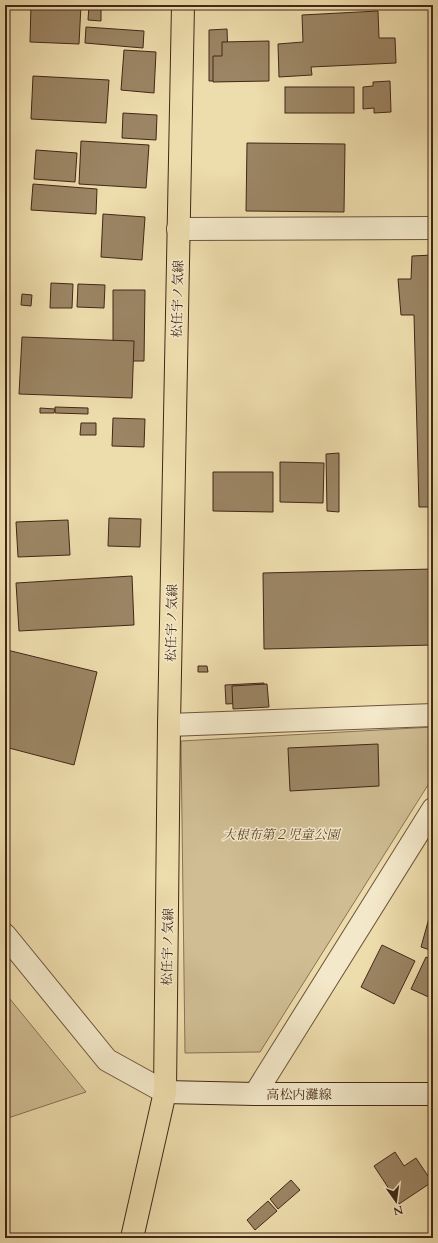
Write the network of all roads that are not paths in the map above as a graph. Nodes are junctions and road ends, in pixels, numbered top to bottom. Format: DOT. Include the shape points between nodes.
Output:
graph roads {
  1 [pos="183,5"];
  2 [pos="433,228"];
  3 [pos="178,229"];
  4 [pos="433,715"];
  5 [pos="169,724"];
  6 [pos="433,809"];
  7 [pos="5,936"];
  8 [pos="166,1092"];
  9 [pos="255,1094"];
  10 [pos="433,1094"];
  11 [pos="132,1238"];
  1 -- 3 [label="main road, 松任宇ノ気線"];
  2 -- 3 [label="street"];
  3 -- 5 [label="main road, 松任宇ノ気線"];
  4 -- 5 [label="street"];
  5 -- 8 [label="main road, 松任宇ノ気線"];
  6 -- 9 [label="street"];
  7 -- 8 [label="street" via="107,1060"];
  8 -- 9 [label="street, 高松内灘線"];
  8 -- 11 [label="main road, 松任宇ノ気線"];
  9 -- 10 [label="street, 高松内灘線"];
}
